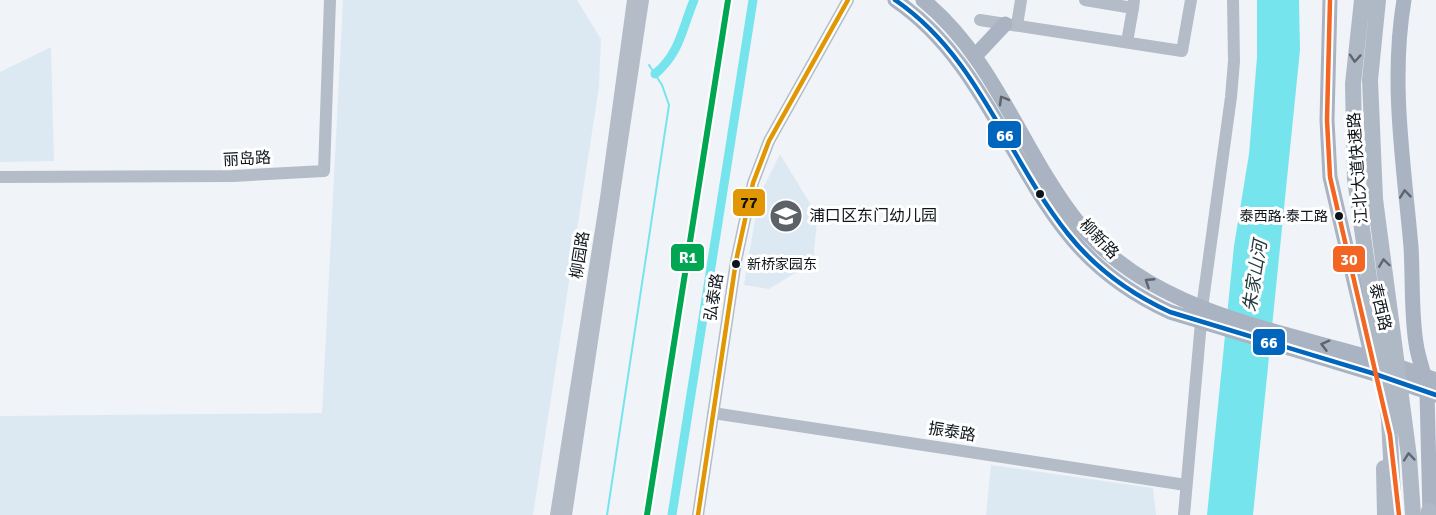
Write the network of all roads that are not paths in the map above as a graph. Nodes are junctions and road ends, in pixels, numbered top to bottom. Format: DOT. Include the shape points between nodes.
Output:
graph roads {
  1 [pos="330,0"];
  2 [pos="633,0"];
  3 [pos="644,0"];
  4 [pos="848,0"];
  5 [pos="895,0"];
  6 [pos="923,0"];
  7 [pos="1021,0"];
  8 [pos="1085,0"];
  9 [pos="1191,0"];
  10 [pos="1233,0"];
  11 [pos="1330,0"];
  12 [pos="1362,0"];
  13 [pos="1378,0"];
  14 [pos="1404,0"];
  15 [pos="1133,4"];
  16 [pos="980,20"];
  17 [pos="1011,25"];
  18 [pos="1126,42"];
  19 [pos="975,56"];
  20 [pos="0,177"];
  21 [pos="1201,315"];
  22 [pos="1374,366"];
  23 [pos="1432,386"];
  24 [pos="1380,399"];
  25 [pos="713,412"];
  26 [pos="1186,485"];
  27 [pos="1425,514"];
  28 [pos="556,515"];
  29 [pos="566,515"];
  30 [pos="698,515"];
  31 [pos="1184,515"];
  32 [pos="1385,515"];
  33 [pos="1394,515"];
  34 [pos="1399,515"];
  1 -- 20 [label="street, 丽岛路" via="324,171 233,176"];
  2 -- 28 [label="street, 柳园路"];
  3 -- 29 [label="street, 柳园路"];
  4 -- 25 [label="street, 弘泰路" via="769,141 753,183 736,261"];
  5 -- 21 [label="main road, 柳新路" via="933,30 959,58 1054,215 1085,254 1145,300"];
  6 -- 19 [label="main road, 柳新路"];
  7 -- 17 [label="street"];
  8 -- 15 [label="street"];
  9 -- 18 [label="street" via="1182,51"];
  10 -- 21 [label="street" via="1231,97"];
  11 -- 22 [label="main road, 泰西路" via="1330,177"];
  12 -- 33 [label="highway, 江北大道快速路, one-way, bridge" via="1353,84 1355,179 1389,420"];
  27 -- 13 [label="highway, 江北大道快速路, one-way, bridge" via="1409,457 1375,199 1370,80"];
  23 -- 14 [label="main road, 泰西路, one-way" via="1415,341 1411,248 1399,129 1397,86"];
  15 -- 18 [label="street"];
  16 -- 17 [label="street"];
  17 -- 18 [label="street"];
  17 -- 19 [label="main road"];
  21 -- 19 [label="main road, 柳新路, one-way" via="1132,271 1084,229"];
  21 -- 22 [label="main road, 柳新路"];
  21 -- 26 [label="street"];
  22 -- 23 [label="main road, 柳新路"];
  22 -- 24 [label="main road, 泰西路"];
  23 -- 27 [label="main road, 泰西路"];
  24 -- 32 [label="highway"];
  24 -- 34 [label="main road, 泰西路" via="1390,435"];
  25 -- 26 [label="street, 振泰路"];
  25 -- 30 [label="street, 弘泰路"];
  26 -- 31 [label="street"];
}
